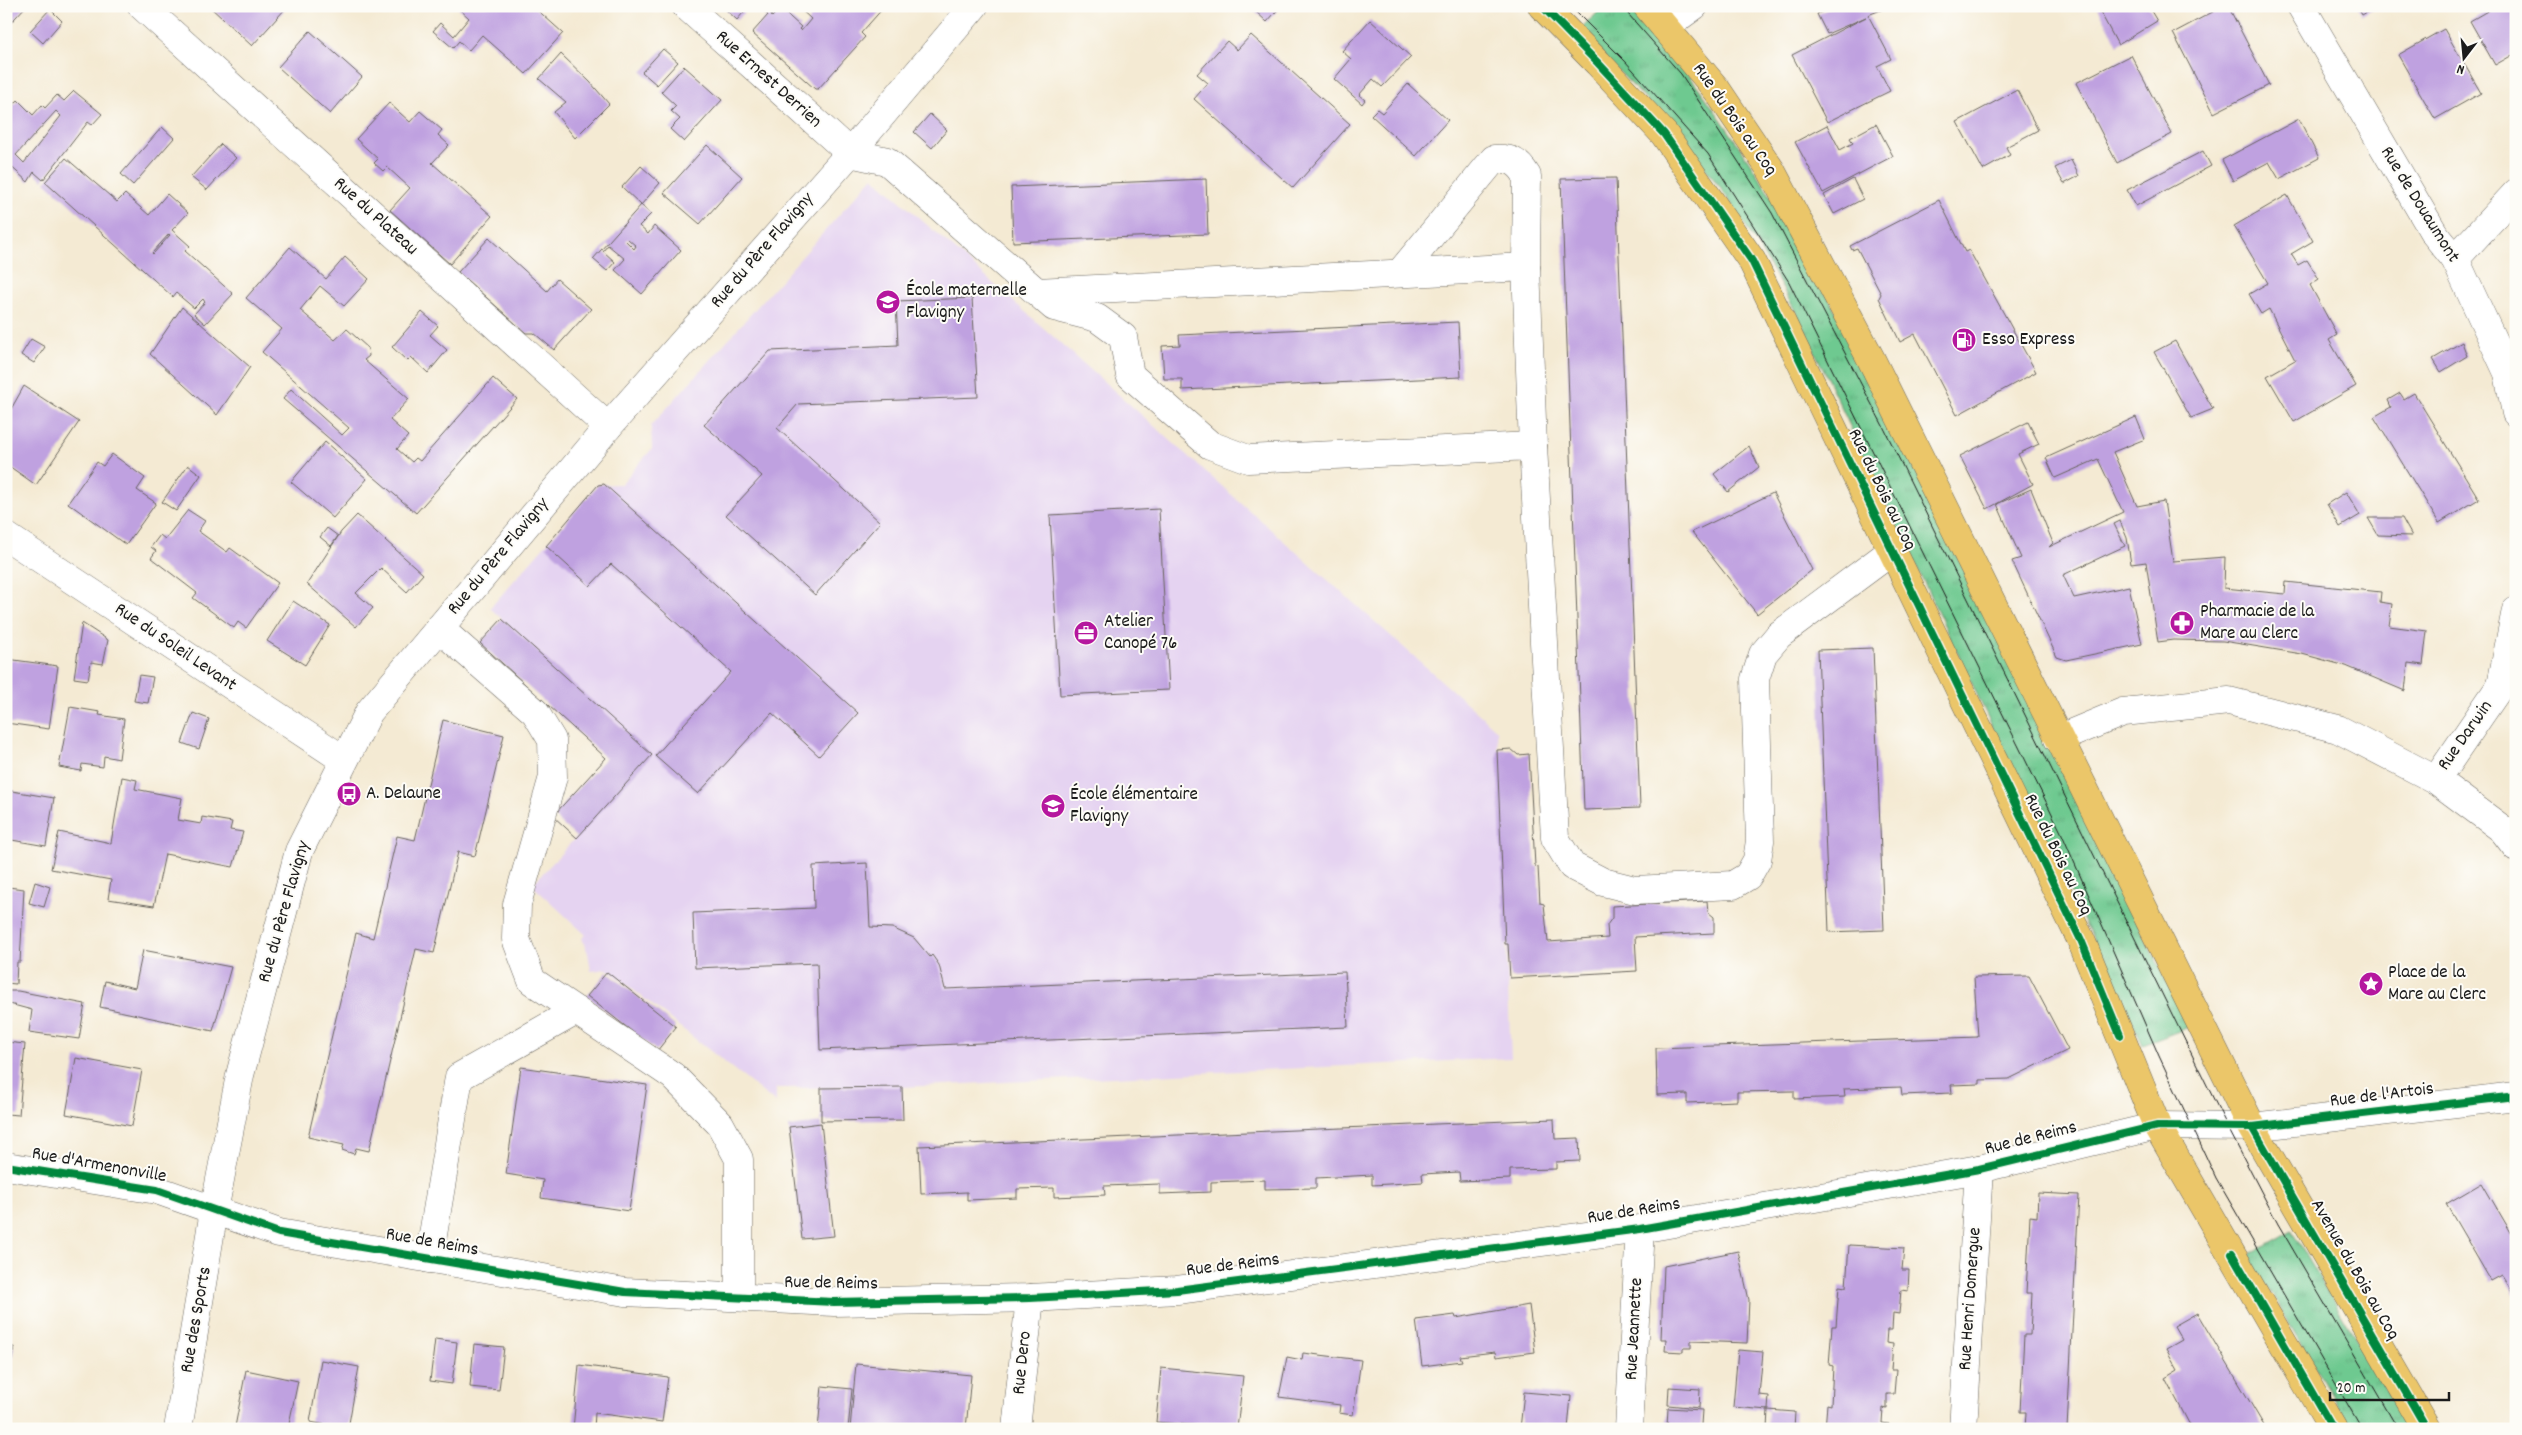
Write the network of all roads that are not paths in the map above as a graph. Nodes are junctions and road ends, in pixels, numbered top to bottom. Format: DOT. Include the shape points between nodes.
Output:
graph roads {
  1 [pos="142,6"];
  2 [pos="686,6"];
  3 [pos="974,6"];
  4 [pos="1542,6"];
  5 [pos="1647,6"];
  6 [pos="1694,6"];
  7 [pos="2301,6"];
  8 [pos="1665,27"];
  9 [pos="850,153"];
  10 [pos="2516,193"];
  11 [pos="2455,259"];
  12 [pos="1526,267"];
  13 [pos="1400,273"];
  14 [pos="1037,292"];
  15 [pos="2516,413"];
  16 [pos="608,427"];
  17 [pos="1534,446"];
  18 [pos="6,536"];
  19 [pos="1892,551"];
  20 [pos="2516,610"];
  21 [pos="440,628"];
  22 [pos="2508,678"];
  23 [pos="2058,739"];
  24 [pos="344,760"];
  25 [pos="2436,780"];
  26 [pos="2516,847"];
  27 [pos="576,1011"];
  28 [pos="2516,1096"];
  29 [pos="2157,1126"];
  30 [pos="2252,1127"];
  31 [pos="6,1166"];
  32 [pos="1979,1169"];
  33 [pos="214,1211"];
  34 [pos="1640,1229"];
  35 [pos="429,1259"];
  36 [pos="739,1297"];
  37 [pos="1030,1298"];
  38 [pos="178,1429"];
  39 [pos="1016,1429"];
  40 [pos="1629,1429"];
  41 [pos="1963,1429"];
  42 [pos="2333,1429"];
  43 [pos="2428,1429"];
  1 -- 16 [label="street, Rue du Plateau"];
  2 -- 9 [label="street, Rue Ernest Derrien"];
  3 -- 9 [label="street, Rue du Père Flavigny"];
  4 -- 19 [label="main road, Rue du Bois au Coq" via="1664,134 1752,261"];
  5 -- 8 [label="main road, Rue du Bois au Coq"];
  6 -- 8 [label="street"];
  7 -- 11 [label="street, Rue de Douaumont" via="2434,234"];
  8 -- 23 [label="main road, Rue du Bois au Coq" via="1717,90 1771,170 1870,357"];
  9 -- 14 [label="street" via="887,161"];
  9 -- 16 [label="street, Rue du Père Flavigny"];
  10 -- 11 [label="street"];
  11 -- 15 [label="street, Rue de Douaumont" via="2508,373"];
  12 -- 13 [label="street"];
  12 -- 13 [label="street" via="1527,176 1519,163 1508,158 1494,159"];
  12 -- 17 [label="street"];
  13 -- 14 [label="street"];
  14 -- 17 [label="street" via="1054,307 1097,318 1123,337 1130,375 1210,445 1248,459"];
  16 -- 21 [label="street, Rue du Père Flavigny"];
  17 -- 19 [label="street" via="1555,838 1572,866 1603,882 1635,890 1733,885 1748,876 1757,860 1760,841 1755,679 1763,654 1779,635"];
  18 -- 24 [label="street, Rue du Soleil Levant"];
  19 -- 29 [label="main road, Rue du Bois au Coq" via="2081,940"];
  20 -- 22 [label="street"];
  21 -- 24 [label="street, Rue du Père Flavigny" via="369,712"];
  21 -- 27 [label="street" via="535,712 552,740 553,777 517,904 516,940 532,981"];
  22 -- 25 [label="street, Rue Darwin"];
  23 -- 25 [label="street" via="2123,712 2230,701 2338,729"];
  23 -- 30 [label="main road, Rue du Bois au Coq"];
  24 -- 33 [label="street, Rue du Père Flavigny" via="299,851 240,1075"];
  25 -- 26 [label="street" via="2502,829"];
  27 -- 35 [label="street" via="459,1077"];
  27 -- 36 [label="street" via="673,1076 720,1124 739,1159"];
  28 -- 30 [label="street, Rue de l'Artois"];
  29 -- 30 [label="street, Rue de Reims"];
  29 -- 32 [label="street, Rue de Reims"];
  29 -- 42 [label="main road"];
  30 -- 43 [label="main road, Avenue du Bois au Coq"];
  31 -- 33 [label="street, Rue d'Armenonville" via="157,1190"];
  32 -- 34 [label="street, Rue de Reims"];
  32 -- 41 [label="street, Rue Henri Domergue"];
  33 -- 35 [label="street, Rue de Reims" via="279,1233"];
  33 -- 38 [label="street, Rue des Sports"];
  34 -- 37 [label="street, Rue de Reims" via="1177,1290"];
  34 -- 40 [label="street, Rue Jeannette"];
  35 -- 36 [label="street, Rue de Reims" via="625,1292"];
  36 -- 37 [label="street, Rue de Reims" via="834,1302"];
  37 -- 39 [label="street, Rue Dero"];
}
